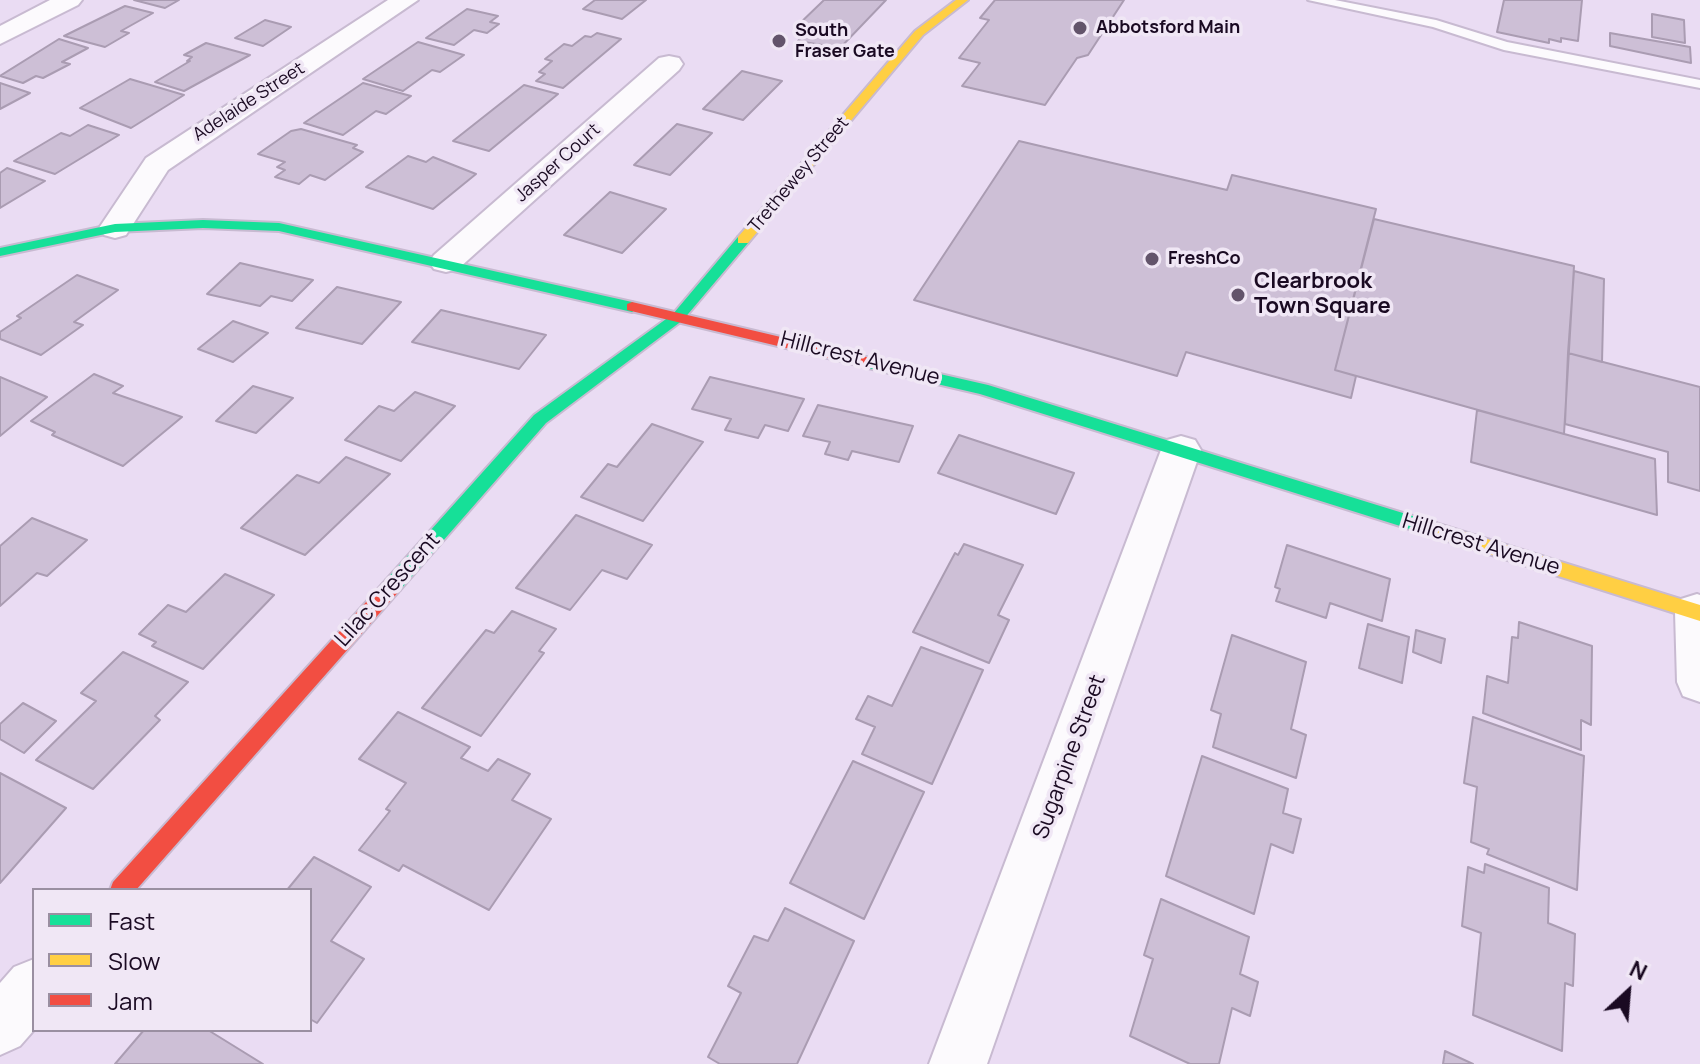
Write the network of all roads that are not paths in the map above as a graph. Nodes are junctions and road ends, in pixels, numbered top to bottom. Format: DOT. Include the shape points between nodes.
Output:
graph roads {
  1 [pos="69,0"];
  2 [pos="405,0"];
  3 [pos="930,0"];
  4 [pos="963,0"];
  5 [pos="1315,0"];
  6 [pos="1335,2"];
  7 [pos="919,33"];
  8 [pos="0,36"];
  9 [pos="669,64"];
  10 [pos="1700,84"];
  11 [pos="115,228"];
  12 [pos="0,252"];
  13 [pos="446,262"];
  14 [pos="678,317"];
  15 [pos="1181,450"];
  16 [pos="1699,612"];
  17 [pos="1700,682"];
  18 [pos="123,888"];
  19 [pos="32,989"];
  20 [pos="0,1026"];
  21 [pos="958,1064"];
  1 -- 8 [label="street"];
  2 -- 11 [label="street, Adelaide Street" via="157,164"];
  3 -- 7 [label="street, Trethewey Street"];
  4 -- 7 [label="street, Trethewey Street"];
  5 -- 6 [label="lane"];
  6 -- 10 [label="lane" via="1436,24 1504,46"];
  7 -- 14 [label="street, Trethewey Street"];
  9 -- 13 [label="street, Jasper Court"];
  11 -- 12 [label="street, Hillcrest Avenue"];
  11 -- 13 [label="street, Hillcrest Avenue" via="279,227"];
  13 -- 14 [label="street, Hillcrest Avenue"];
  14 -- 15 [label="street, Hillcrest Avenue" via="982,389"];
  14 -- 18 [label="street, Lilac Crescent" via="540,419"];
  15 -- 16 [label="street, Hillcrest Avenue"];
  15 -- 21 [label="street, Sugarpine Street"];
  16 -- 17 [label="street"];
  19 -- 20 [label="street"];
}
